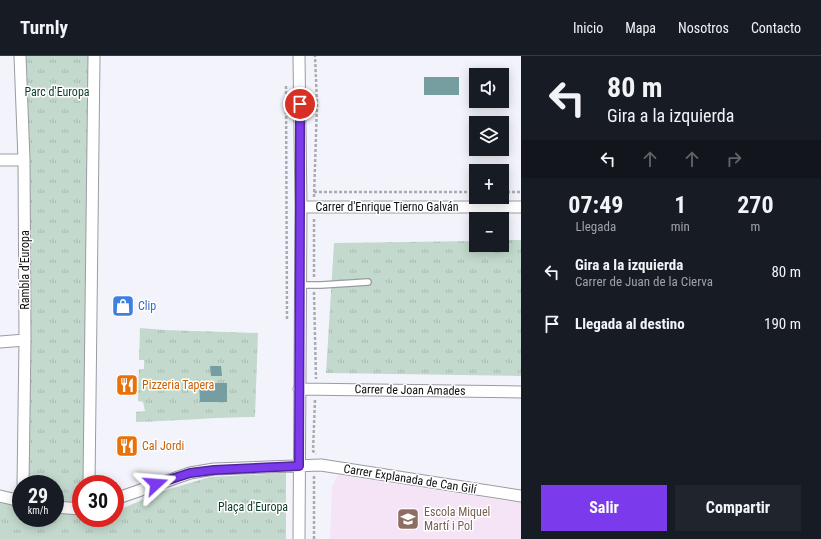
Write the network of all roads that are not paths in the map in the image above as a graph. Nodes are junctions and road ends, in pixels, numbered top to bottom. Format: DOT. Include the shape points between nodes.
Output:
graph roads {
  1 [pos="20,56"];
  2 [pos="94,56"];
  3 [pos="299,56"];
  4 [pos="0,160"];
  5 [pos="24,160"];
  6 [pos="300,207"];
  7 [pos="521,207"];
  8 [pos="368,282"];
  9 [pos="300,285"];
  10 [pos="25,340"];
  11 [pos="0,342"];
  12 [pos="300,389"];
  13 [pos="521,392"];
  14 [pos="299,466"];
  15 [pos="22,475"];
  16 [pos="89,475"];
  17 [pos="0,496"];
  18 [pos="124,496"];
  19 [pos="521,496"];
  20 [pos="12,499"];
  21 [pos="299,539"];
  1 -- 5 [label="street, Rambla d'Europa"];
  2 -- 16 [label="street"];
  3 -- 6 [label="street"];
  4 -- 5 [label="street"];
  5 -- 10 [label="street, Rambla d'Europa"];
  6 -- 7 [label="street, Carrer d'Enrique Tierno Galván"];
  6 -- 9 [label="street"];
  8 -- 9 [label="lane"];
  9 -- 12 [label="street"];
  10 -- 11 [label="street"];
  10 -- 15 [label="street, Rambla d'Europa"];
  12 -- 13 [label="street, Carrer de Joan Amades"];
  12 -- 14 [label="street"];
  14 -- 18 [label="street, Carrer Explanada de Can Gilí" via="190,473"];
  14 -- 19 [label="street, Carrer Explanada de Can Gilí" via="321,465"];
  14 -- 21 [label="street"];
  17 -- 20 [label="street"];
}
